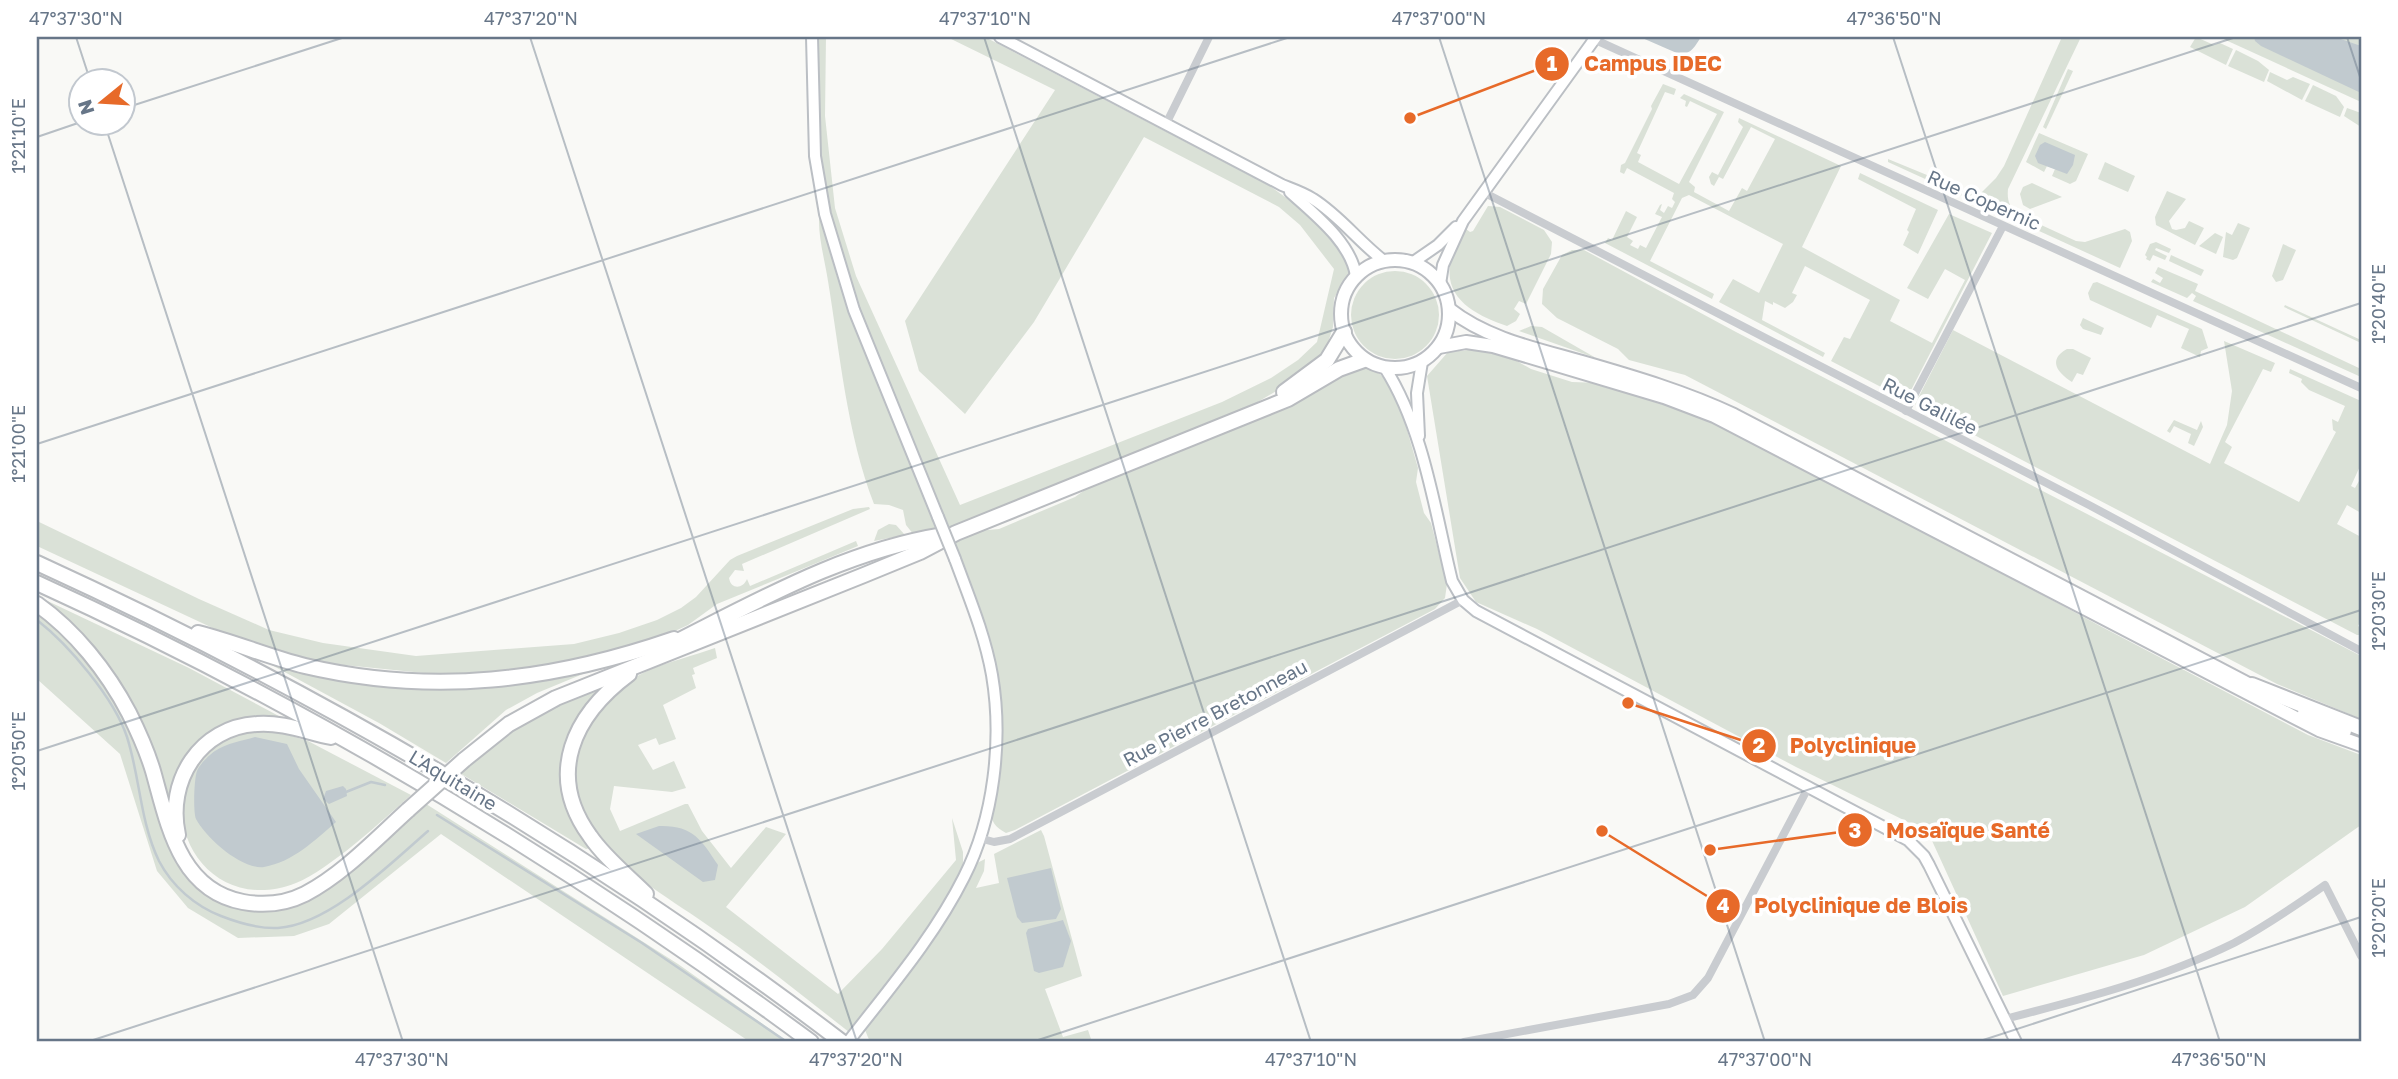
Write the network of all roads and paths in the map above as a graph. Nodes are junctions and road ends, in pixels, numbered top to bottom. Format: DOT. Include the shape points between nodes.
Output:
graph roads {
  1 [pos="812,37"];
  2 [pos="1000,37"];
  3 [pos="1209,37"];
  4 [pos="1593,38"];
  5 [pos="1166,124"];
  6 [pos="1282,185"];
  7 [pos="1483,192"];
  8 [pos="1463,220"];
  9 [pos="2003,226"];
  10 [pos="1384,261"];
  11 [pos="1412,263"];
  12 [pos="1356,276"];
  13 [pos="1440,284"];
  14 [pos="1449,309"];
  15 [pos="1343,332"];
  16 [pos="1438,347"];
  17 [pos="1364,360"];
  18 [pos="1422,362"];
  19 [pos="1385,368"];
  20 [pos="2361,388"];
  21 [pos="1906,411"];
  22 [pos="1255,412"];
  23 [pos="1420,446"];
  24 [pos="956,533"];
  25 [pos="37,563"];
  26 [pos="37,583"];
  27 [pos="1463,600"];
  28 [pos="37,604"];
  29 [pos="173,627"];
  30 [pos="690,633"];
  31 [pos="2361,651"];
  32 [pos="640,666"];
  33 [pos="2252,685"];
  34 [pos="2361,729"];
  35 [pos="2361,737"];
  36 [pos="346,740"];
  37 [pos="2361,745"];
  38 [pos="462,759"];
  39 [pos="1808,786"];
  40 [pos="406,809"];
  41 [pos="979,838"];
  42 [pos="669,918"];
  43 [pos="2361,956"];
  44 [pos="2004,1019"];
  45 [pos="811,1042"];
  46 [pos="842,1042"];
  47 [pos="848,1042"];
  48 [pos="1464,1042"];
  49 [pos="2016,1042"];
  1 -- 41 [label="street, bridge" via="815,156 833,245 854,310 982,633 994,696 995,751"];
  2 -- 5 [label="street"];
  3 -- 5 [label="street"];
  4 -- 7 [label="street"];
  4 -- 9 [label="street, Rue Copernic"];
  5 -- 6 [label="street"];
  6 -- 10 [label="street" via="1326,208"];
  6 -- 12 [label="street" via="1347,251"];
  7 -- 8 [label="street"];
  7 -- 21 [label="street, Rue Galilée"];
  8 -- 11 [label="street"];
  8 -- 13 [label="street" via="1443,265"];
  9 -- 20 [label="street, Rue Copernic"];
  9 -- 21 [label="street"];
  10 -- 11 [label="main road"];
  10 -- 12 [label="main road"];
  11 -- 13 [label="main road"];
  12 -- 15 [label="main road" via="1342,302"];
  13 -- 14 [label="main road"];
  14 -- 16 [label="main road"];
  14 -- 33 [label="main road" via="1497,337 1667,387 1734,415"];
  15 -- 17 [label="main road"];
  15 -- 22 [label="highway" via="1327,360"];
  16 -- 18 [label="main road"];
  16 -- 37 [label="main road" via="1466,342 1493,346 1714,416 2319,730"];
  17 -- 19 [label="main road"];
  17 -- 22 [label="highway" via="1348,364 1289,400"];
  18 -- 19 [label="main road"];
  18 -- 23 [label="street" via="1417,393"];
  19 -- 23 [label="street" via="1402,396"];
  21 -- 31 [label="street, Rue Galilée"];
  22 -- 24 [label="highway"];
  23 -- 27 [label="street" via="1452,581"];
  24 -- 30 [label="highway" via="857,556"];
  24 -- 32 [label="highway" via="920,552"];
  25 -- 29 [label="highway, L'Aquitaine"];
  26 -- 36 [label="highway, L'Aquitaine"];
  27 -- 39 [label="street" via="1476,611"];
  27 -- 41 [label="street, Rue Pierre Bretonneau" via="1010,839"];
  28 -- 40 [label="highway" via="80,643 117,691 140,737 175,846 194,875 215,892 253,904 292,900 331,877"];
  29 -- 30 [label="highway" via="317,668 436,682 558,671 626,656"];
  29 -- 42 [label="highway, L'Aquitaine" via="408,753"];
  30 -- 38 [label="highway" via="538,701 500,724"];
  32 -- 38 [label="highway" via="540,705"];
  32 -- 42 [label="highway" via="605,694 583,720 570,756 569,785 577,815 591,838"];
  33 -- 34 [label="highway"];
  33 -- 35 [label="main road" via="2313,718"];
  36 -- 40 [label="highway" via="258,724 227,731 202,747 180,779 175,810 181,844 199,871 240,895 266,898 290,894 328,872"];
  36 -- 45 [label="highway, L'Aquitaine" via="583,883"];
  38 -- 40 [label="highway, bridge"];
  39 -- 44 [label="street" via="1917,848"];
  39 -- 48 [label="street" via="1708,978 1693,995 1669,1004"];
  41 -- 47 [label="street" via="965,876 937,924"];
  42 -- 46 [label="highway, L'Aquitaine"];
  43 -- 44 [label="street" via="2325,885 2278,918 2197,960 2100,994"];
  44 -- 49 [label="street"];
}
